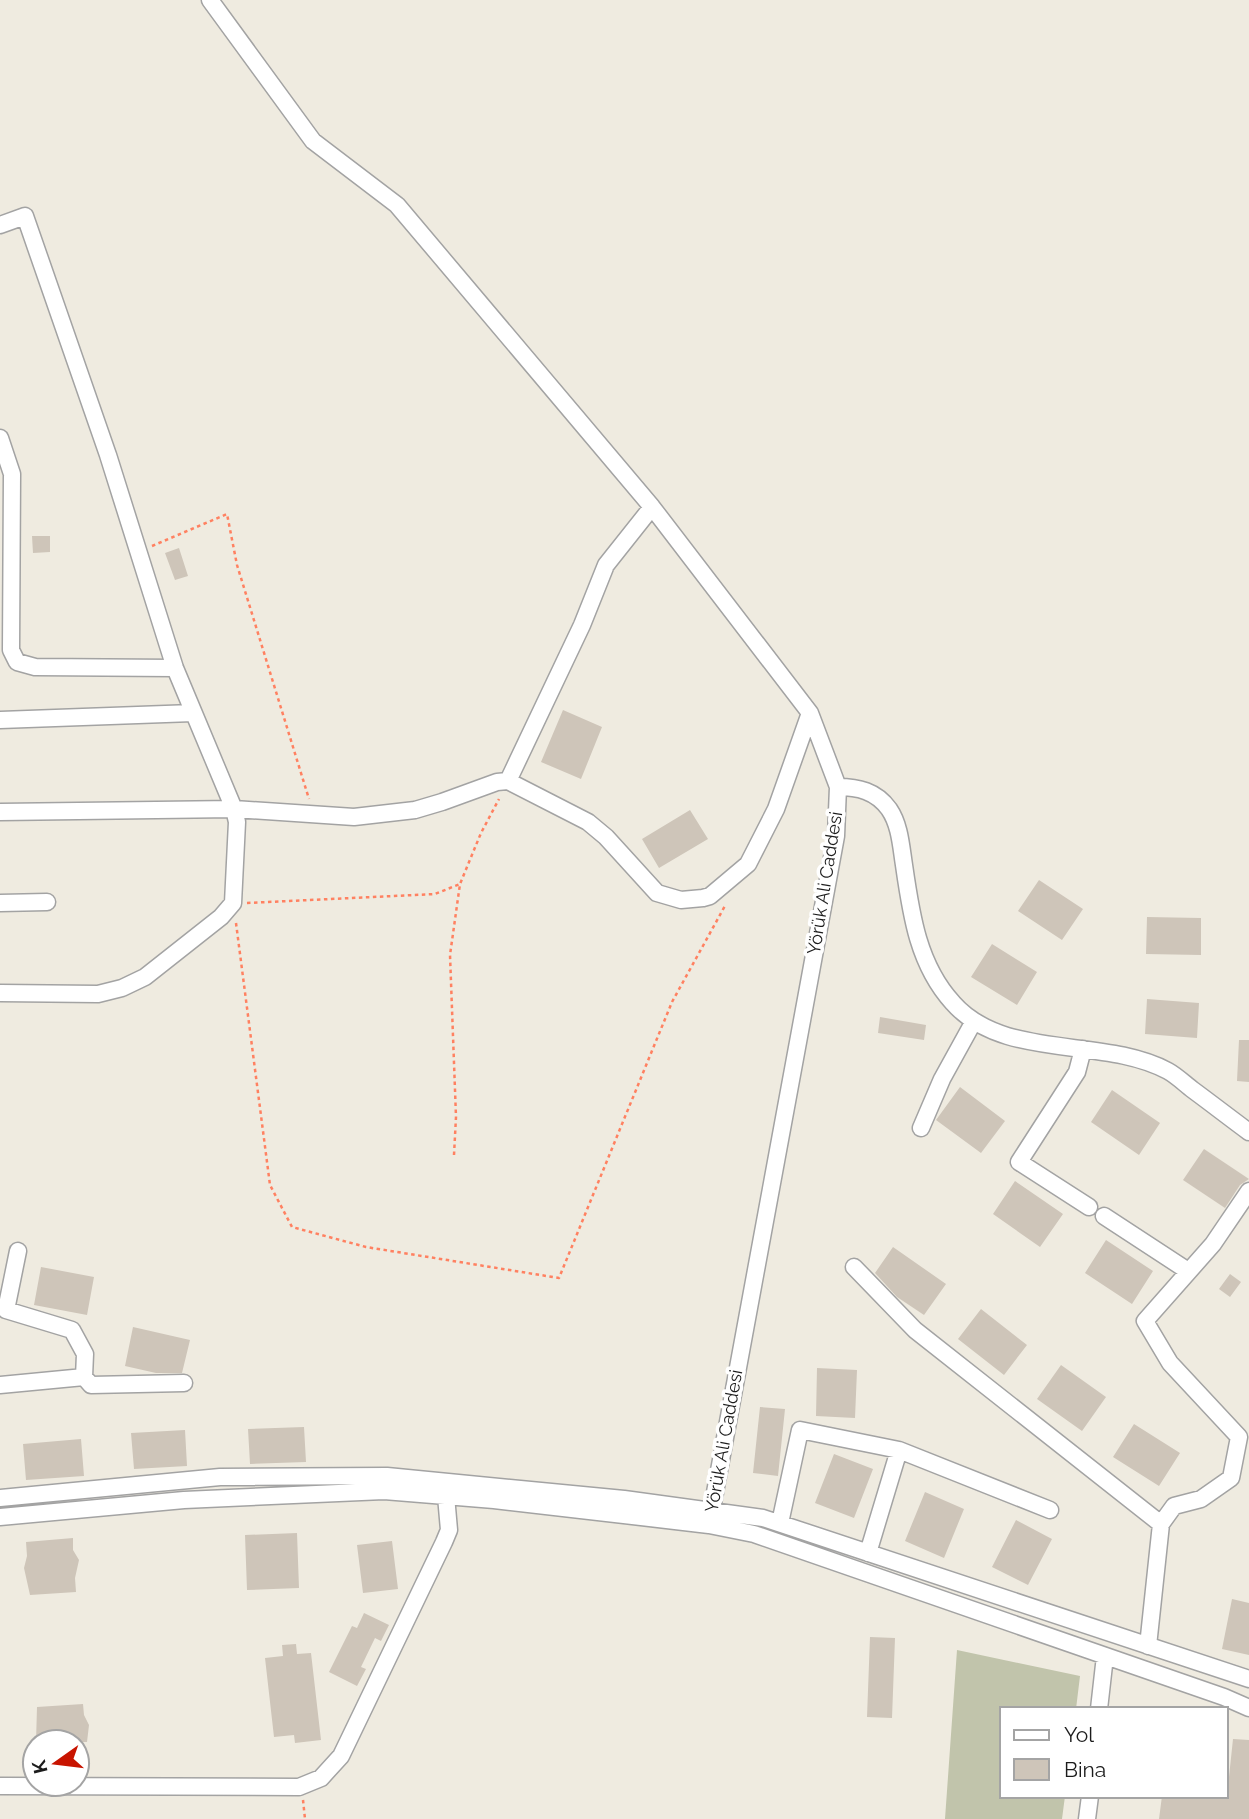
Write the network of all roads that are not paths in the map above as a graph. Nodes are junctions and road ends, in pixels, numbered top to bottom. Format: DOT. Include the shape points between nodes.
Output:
graph roads {
  1 [pos="211,0"];
  2 [pos="0,225"];
  3 [pos="0,438"];
  4 [pos="652,507"];
  5 [pos="175,668"];
  6 [pos="193,713"];
  7 [pos="810,713"];
  8 [pos="0,720"];
  9 [pos="508,781"];
  10 [pos="838,786"];
  11 [pos="234,809"];
  12 [pos="0,812"];
  13 [pos="47,902"];
  14 [pos="0,903"];
  15 [pos="0,993"];
  16 [pos="974,1021"];
  17 [pos="1083,1049"];
  18 [pos="921,1128"];
  19 [pos="1249,1132"];
  20 [pos="1249,1191"];
  21 [pos="1089,1207"];
  22 [pos="1104,1216"];
  23 [pos="18,1251"];
  24 [pos="854,1268"];
  25 [pos="1188,1271"];
  26 [pos="84,1377"];
  27 [pos="184,1383"];
  28 [pos="0,1385"];
  29 [pos="899,1450"];
  30 [pos="446,1496"];
  31 [pos="0,1498"];
  32 [pos="1050,1510"];
  33 [pos="0,1517"];
  34 [pos="710,1518"];
  35 [pos="780,1523"];
  36 [pos="1161,1524"];
  37 [pos="868,1553"];
  38 [pos="1148,1646"];
  39 [pos="1105,1656"];
  40 [pos="1249,1679"];
  41 [pos="1100,1707"];
  42 [pos="1249,1707"];
  43 [pos="0,1786"];
  44 [pos="1090,1798"];
  45 [pos="1087,1819"];
  1 -- 4 [label="street" via="313,141 397,205"];
  2 -- 5 [label="street" via="24,216 108,455"];
  3 -- 5 [label="street" via="12,474 11,650 17,662 34,667"];
  4 -- 7 [label="street"];
  4 -- 9 [label="street" via="606,565"];
  5 -- 6 [label="street"];
  6 -- 8 [label="street"];
  6 -- 11 [label="street"];
  7 -- 9 [label="street" via="776,809 748,864 703,898 681,900 657,893 588,822"];
  7 -- 10 [label="street"];
  9 -- 11 [label="street" via="415,810 354,817"];
  10 -- 16 [label="street, Yörük Ali Caddesi" via="869,792 889,810 898,828 915,931 927,964 955,1006"];
  10 -- 34 [label="street, Yörük Ali Caddesi" via="836,836"];
  11 -- 12 [label="street"];
  11 -- 15 [label="street" via="233,903 145,977 99,994"];
  13 -- 14 [label="street"];
  16 -- 17 [label="street, Yörük Ali Caddesi" via="1024,1040"];
  16 -- 18 [label="street"];
  17 -- 19 [label="street, Yörük Ali Caddesi" via="1115,1053 1167,1071"];
  17 -- 21 [label="street" via="1077,1072 1019,1162"];
  20 -- 25 [label="street" via="1213,1244"];
  22 -- 25 [label="street"];
  23 -- 26 [label="street" via="6,1310 72,1330 85,1354"];
  24 -- 36 [label="street" via="915,1330"];
  25 -- 36 [label="street" via="1145,1321 1170,1363 1239,1437 1231,1478 1202,1499 1174,1506"];
  26 -- 27 [label="street" via="91,1385"];
  26 -- 28 [label="street"];
  29 -- 32 [label="street"];
  29 -- 35 [label="street" via="800,1430"];
  29 -- 37 [label="street"];
  30 -- 33 [label="street" via="331,1493 184,1500"];
  30 -- 34 [label="street"];
  30 -- 43 [label="street" via="449,1530 444,1542 341,1756 321,1778 299,1787"];
  31 -- 34 [label="street" via="220,1477 387,1475 624,1499"];
  34 -- 35 [label="street" via="763,1518"];
  34 -- 39 [label="street"];
  35 -- 37 [label="street"];
  36 -- 38 [label="street"];
  37 -- 38 [label="street"];
  38 -- 40 [label="street"];
  39 -- 41 [label="street"];
  39 -- 42 [label="street"];
  44 -- 45 [label="street"];
}
